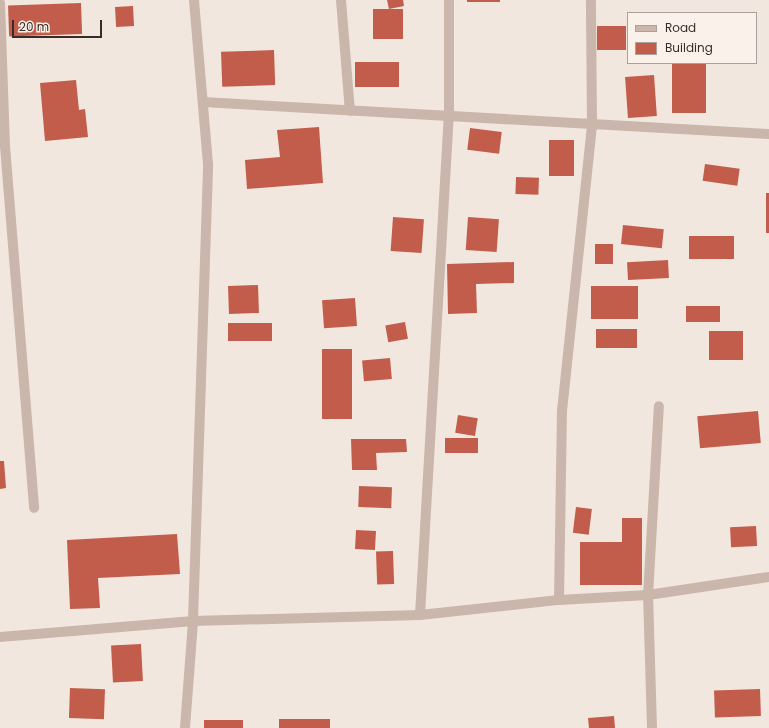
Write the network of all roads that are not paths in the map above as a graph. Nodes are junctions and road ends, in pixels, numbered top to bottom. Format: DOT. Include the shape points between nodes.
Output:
graph roads {
  1 [pos="194,0"];
  2 [pos="341,0"];
  3 [pos="449,0"];
  4 [pos="591,0"];
  5 [pos="0,3"];
  6 [pos="203,102"];
  7 [pos="350,111"];
  8 [pos="449,116"];
  9 [pos="592,126"];
  10 [pos="769,134"];
  11 [pos="659,406"];
  12 [pos="34,508"];
  13 [pos="769,577"];
  14 [pos="648,595"];
  15 [pos="559,600"];
  16 [pos="420,615"];
  17 [pos="194,621"];
  18 [pos="0,637"];
  19 [pos="185,728"];
  20 [pos="652,728"];
  1 -- 6 [label="street"];
  2 -- 7 [label="street"];
  3 -- 8 [label="street"];
  4 -- 9 [label="street"];
  5 -- 12 [label="street" via="5,146"];
  6 -- 7 [label="street"];
  6 -- 17 [label="street" via="208,164"];
  7 -- 8 [label="street"];
  8 -- 9 [label="street"];
  8 -- 16 [label="street"];
  9 -- 10 [label="street"];
  9 -- 15 [label="street" via="562,411"];
  11 -- 14 [label="street"];
  13 -- 14 [label="street"];
  14 -- 15 [label="street"];
  14 -- 20 [label="street"];
  15 -- 16 [label="street"];
  16 -- 17 [label="street"];
  17 -- 18 [label="street"];
  17 -- 19 [label="street"];
}
